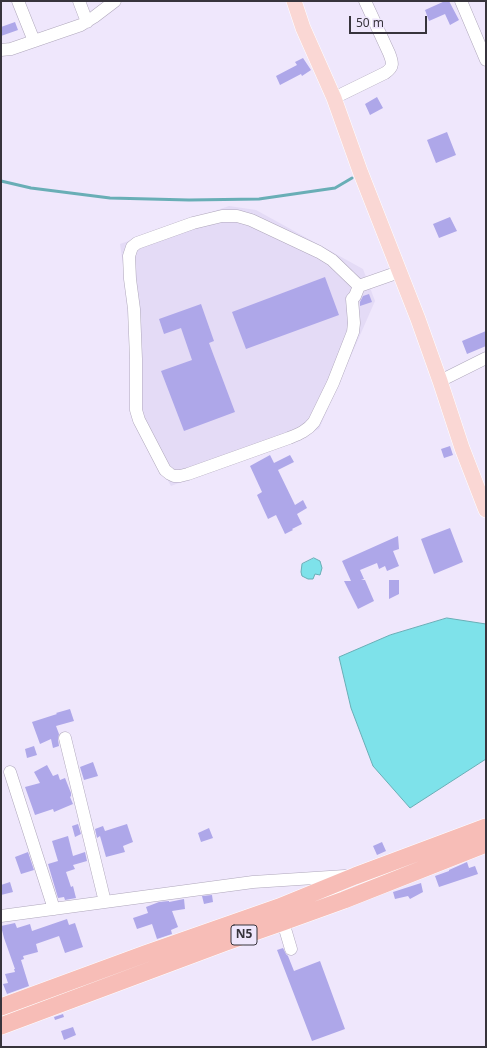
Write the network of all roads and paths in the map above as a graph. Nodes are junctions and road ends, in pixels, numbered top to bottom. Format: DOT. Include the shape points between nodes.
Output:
graph roads {
  1 [pos="18,1"];
  2 [pos="79,1"];
  3 [pos="115,1"];
  4 [pos="294,1"];
  5 [pos="365,1"];
  6 [pos="460,1"];
  7 [pos="87,22"];
  8 [pos="34,41"];
  9 [pos="1,50"];
  10 [pos="486,60"];
  11 [pos="334,98"];
  12 [pos="400,272"];
  13 [pos="359,286"];
  14 [pos="486,358"];
  15 [pos="440,381"];
  16 [pos="486,510"];
  17 [pos="65,738"];
  18 [pos="10,772"];
  19 [pos="486,828"];
  20 [pos="486,844"];
  21 [pos="355,876"];
  22 [pos="105,902"];
  23 [pos="54,909"];
  24 [pos="1,916"];
  25 [pos="283,922"];
  26 [pos="291,949"];
  27 [pos="1,1007"];
  28 [pos="1,1026"];
  1 -- 8 [label="street"];
  2 -- 7 [label="street"];
  3 -- 7 [label="street"];
  4 -- 11 [label="main road"];
  5 -- 11 [label="street" via="392,65 386,74"];
  6 -- 10 [label="street"];
  7 -- 8 [label="street"];
  8 -- 9 [label="street"];
  11 -- 12 [label="main road"];
  12 -- 13 [label="street"];
  12 -- 15 [label="main road"];
  13 -- 13 [label="street" via="323,254 243,217 222,216 193,223 132,247 129,256 134,309 136,410 160,461 170,474 188,474 289,438 310,427 333,382 353,332 352,299"];
  14 -- 15 [label="street"];
  15 -- 16 [label="main road"];
  17 -- 22 [label="street"];
  18 -- 23 [label="street"];
  19 -- 21 [label="highway, N5"];
  20 -- 25 [label="highway, N5"];
  21 -- 22 [label="street" via="253,882"];
  21 -- 27 [label="highway, N5" via="279,907"];
  22 -- 23 [label="street"];
  23 -- 24 [label="street"];
  25 -- 26 [label="street"];
  25 -- 28 [label="highway, N5"];
}
